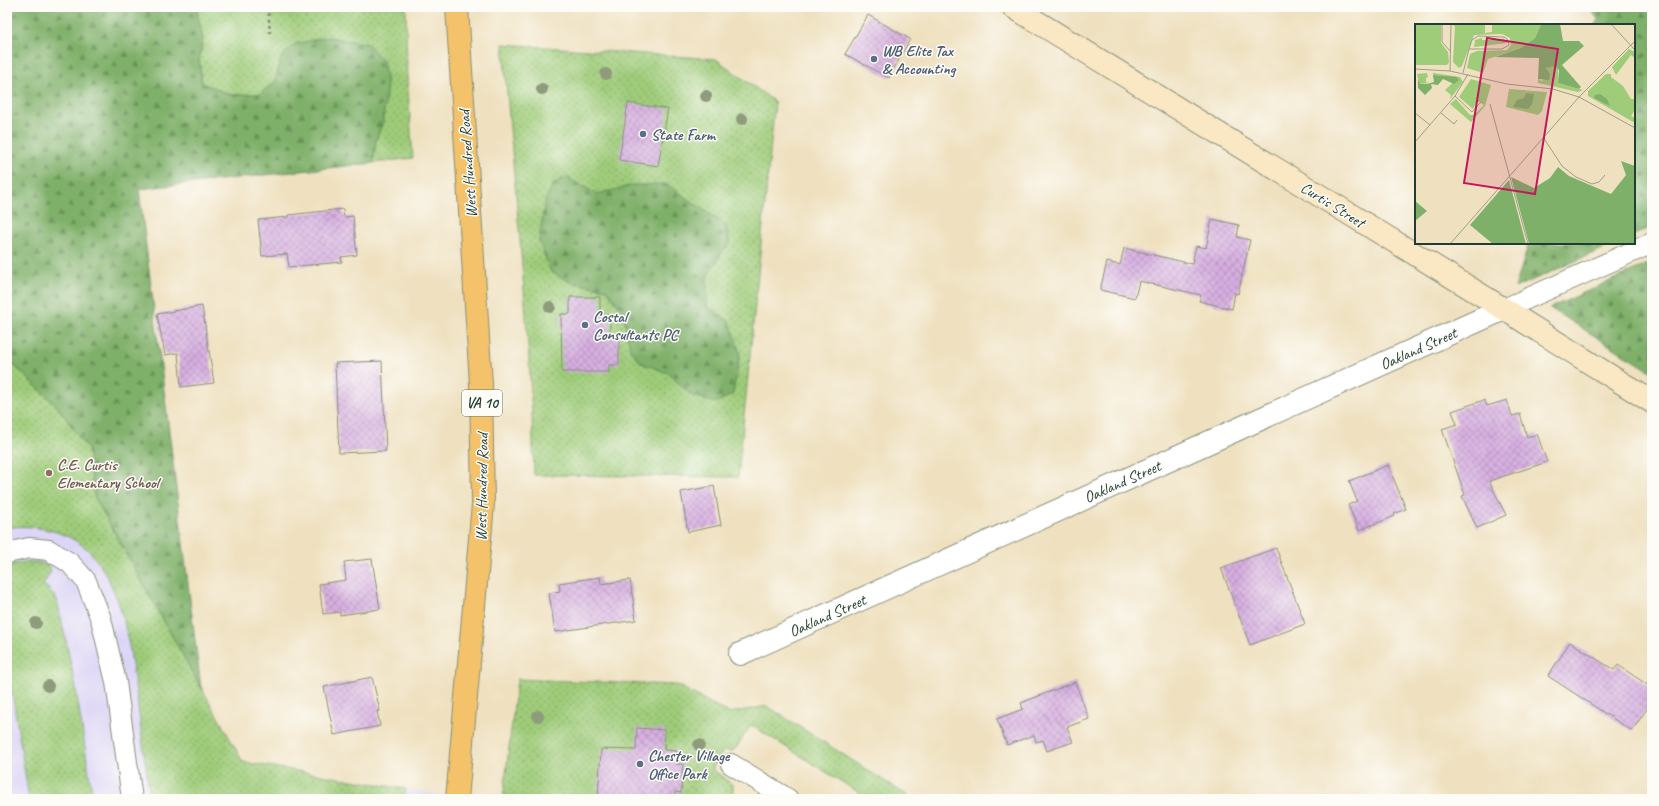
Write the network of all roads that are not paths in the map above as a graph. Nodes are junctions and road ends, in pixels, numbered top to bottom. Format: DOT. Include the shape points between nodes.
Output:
graph roads {
  1 [pos="457,7"];
  2 [pos="1013,7"];
  3 [pos="1652,243"];
  4 [pos="1504,309"];
  5 [pos="1652,402"];
  6 [pos="7,553"];
  7 [pos="740,654"];
  8 [pos="730,764"];
  9 [pos="132,799"];
  10 [pos="457,799"];
  11 [pos="788,799"];
  1 -- 10 [label="main road, West Hundred Road / VA 10" via="481,384 483,504"];
  2 -- 4 [label="street, Curtis Street"];
  3 -- 4 [label="lane"];
  4 -- 5 [label="street, Curtis Street"];
  4 -- 7 [label="street, Oakland Street"];
  6 -- 9 [label="lane" via="29,548 49,550 70,563 86,581 101,619 116,682"];
  8 -- 11 [label="lane"];
}
